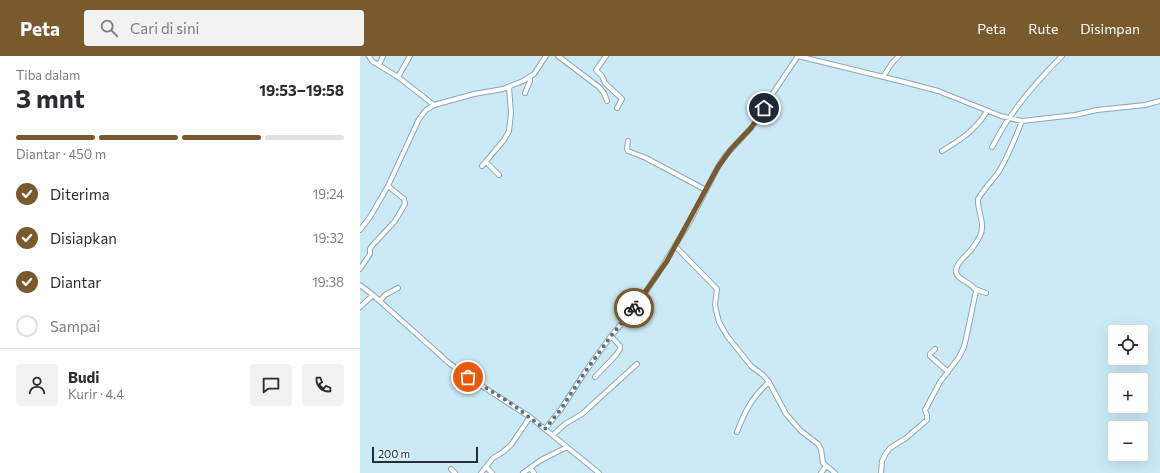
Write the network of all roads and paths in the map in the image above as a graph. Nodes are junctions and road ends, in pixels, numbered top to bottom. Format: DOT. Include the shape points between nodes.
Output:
graph roads {
  1 [pos="369,56"];
  2 [pos="383,56"];
  3 [pos="410,56"];
  4 [pos="546,56"];
  5 [pos="558,56"];
  6 [pos="606,56"];
  7 [pos="798,56"];
  8 [pos="899,56"];
  9 [pos="1062,56"];
  10 [pos="379,65"];
  11 [pos="398,77"];
  12 [pos="530,77"];
  13 [pos="883,77"];
  14 [pos="509,87"];
  15 [pos="525,93"];
  16 [pos="607,101"];
  17 [pos="1160,101"];
  18 [pos="434,105"];
  19 [pos="617,108"];
  20 [pos="987,111"];
  21 [pos="1009,118"];
  22 [pos="1022,121"];
  23 [pos="628,141"];
  24 [pos="992,146"];
  25 [pos="942,151"];
  26 [pos="486,162"];
  27 [pos="482,166"];
  28 [pos="499,175"];
  29 [pos="388,186"];
  30 [pos="706,190"];
  31 [pos="360,230"];
  32 [pos="675,246"];
  33 [pos="360,269"];
  34 [pos="360,285"];
  35 [pos="398,288"];
  36 [pos="975,289"];
  37 [pos="986,292"];
  38 [pos="373,295"];
  39 [pos="380,301"];
  40 [pos="360,308"];
  41 [pos="611,336"];
  42 [pos="935,349"];
  43 [pos="637,364"];
  44 [pos="948,372"];
  45 [pos="595,377"];
  46 [pos="769,382"];
  47 [pos="530,417"];
  48 [pos="545,429"];
  49 [pos="737,432"];
  50 [pos="553,435"];
  51 [pos="568,447"];
  52 [pos="826,466"];
  53 [pos="486,467"];
  54 [pos="530,468"];
  55 [pos="451,469"];
  56 [pos="455,473"];
  57 [pos="481,473"];
  58 [pos="492,473"];
  59 [pos="524,473"];
  60 [pos="534,473"];
  61 [pos="599,473"];
  62 [pos="821,473"];
  63 [pos="835,473"];
  64 [pos="881,473"];
  1 -- 10 [label="street"];
  2 -- 10 [label="street"];
  3 -- 11 [label="street"];
  4 -- 12 [label="street" via="538,70"];
  5 -- 16 [label="street" via="599,87"];
  6 -- 19 [label="street" via="596,70 622,99"];
  7 -- 13 [label="street"];
  7 -- 30 [label="street" via="759,118 726,154"];
  8 -- 13 [label="street"];
  9 -- 21 [label="street"];
  10 -- 11 [label="street"];
  11 -- 18 [label="street"];
  12 -- 14 [label="street"];
  12 -- 15 [label="street"];
  13 -- 20 [label="street" via="938,92"];
  14 -- 18 [label="street"];
  14 -- 26 [label="street" via="509,131"];
  17 -- 22 [label="street"];
  18 -- 29 [label="street" via="419,119"];
  20 -- 21 [label="street"];
  20 -- 25 [label="street" via="970,131"];
  21 -- 22 [label="street"];
  21 -- 24 [label="street"];
  22 -- 36 [label="street" via="998,172 979,197 982,232 956,270 960,278"];
  23 -- 30 [label="street" via="628,150"];
  26 -- 27 [label="street"];
  26 -- 28 [label="street"];
  29 -- 31 [label="street"];
  29 -- 33 [label="street" via="404,199 405,204 396,221 371,247 370,254"];
  30 -- 32 [label="street"];
  32 -- 41 [label="street" via="658,276"];
  32 -- 46 [label="street" via="716,289 715,305 720,324 750,366"];
  34 -- 38 [label="street"];
  35 -- 39 [label="street"];
  36 -- 37 [label="street"];
  36 -- 44 [label="street" via="964,347"];
  38 -- 39 [label="street"];
  38 -- 40 [label="street"];
  39 -- 47 [label="street" via="449,363"];
  41 -- 45 [label="street" via="620,349"];
  41 -- 48 [label="street"];
  42 -- 44 [label="street" via="930,356"];
  43 -- 50 [label="street" via="582,414"];
  44 -- 64 [label="street" via="926,407 927,420 890,448 882,462"];
  46 -- 49 [label="street" via="745,411"];
  46 -- 52 [label="street" via="786,414 820,447"];
  47 -- 48 [label="street"];
  47 -- 53 [label="street" via="511,445 493,458"];
  48 -- 50 [label="street"];
  50 -- 51 [label="street"];
  51 -- 54 [label="street"];
  51 -- 61 [label="street"];
  52 -- 62 [label="street"];
  52 -- 63 [label="street"];
  53 -- 57 [label="street"];
  53 -- 58 [label="street"];
  54 -- 59 [label="street"];
  54 -- 60 [label="street"];
  55 -- 56 [label="street"];
}
